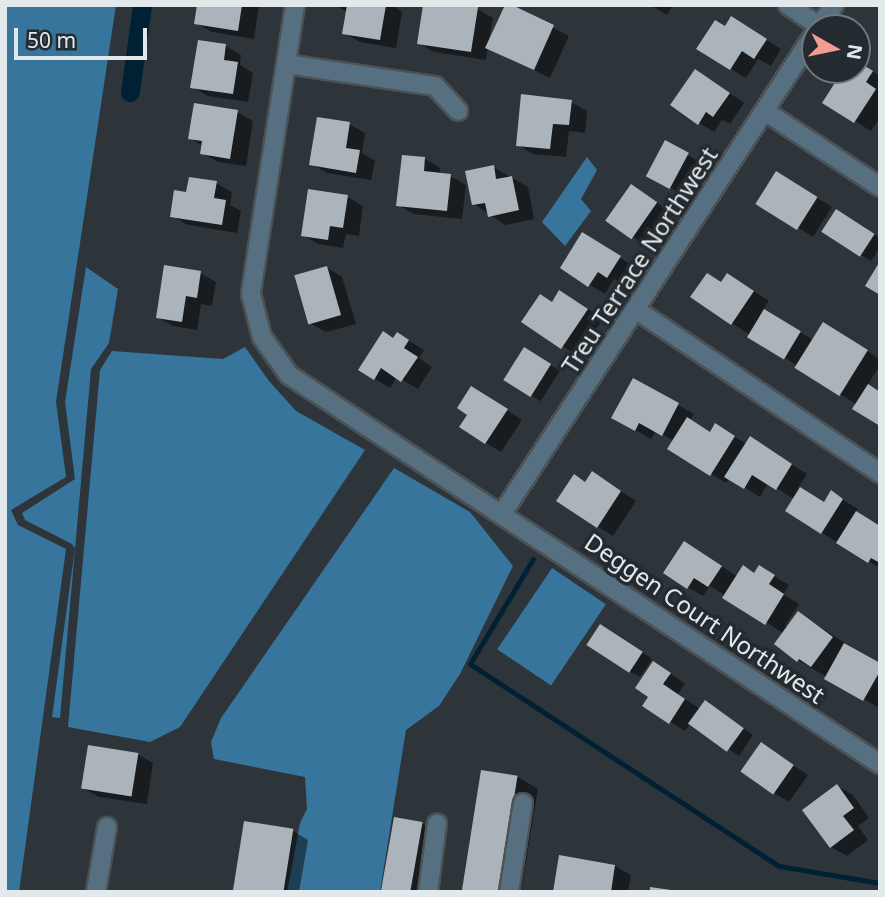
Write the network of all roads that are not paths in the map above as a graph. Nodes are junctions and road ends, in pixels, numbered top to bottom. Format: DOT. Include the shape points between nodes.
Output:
graph roads {
  1 [pos="295,5"];
  2 [pos="801,55"];
  3 [pos="286,64"];
  4 [pos="458,111"];
  5 [pos="766,112"];
  6 [pos="880,187"];
  7 [pos="635,309"];
  8 [pos="880,473"];
  9 [pos="502,514"];
  10 [pos="880,764"];
  11 [pos="523,803"];
  12 [pos="437,824"];
  13 [pos="107,827"];
  14 [pos="96,892"];
  15 [pos="428,892"];
  16 [pos="509,892"];
  1 -- 3 [label="street, Deggen Court Northwest"];
  2 -- 5 [label="street, Treu Terrace Northwest"];
  3 -- 4 [label="street" via="435,86"];
  3 -- 9 [label="street, Deggen Court Northwest" via="251,294 262,337 289,375"];
  5 -- 6 [label="street"];
  5 -- 7 [label="street, Treu Terrace Northwest"];
  7 -- 8 [label="street"];
  7 -- 9 [label="street, Treu Terrace Northwest"];
  9 -- 10 [label="street, Deggen Court Northwest"];
  11 -- 16 [label="street"];
  12 -- 15 [label="street"];
  13 -- 14 [label="street"];
}
